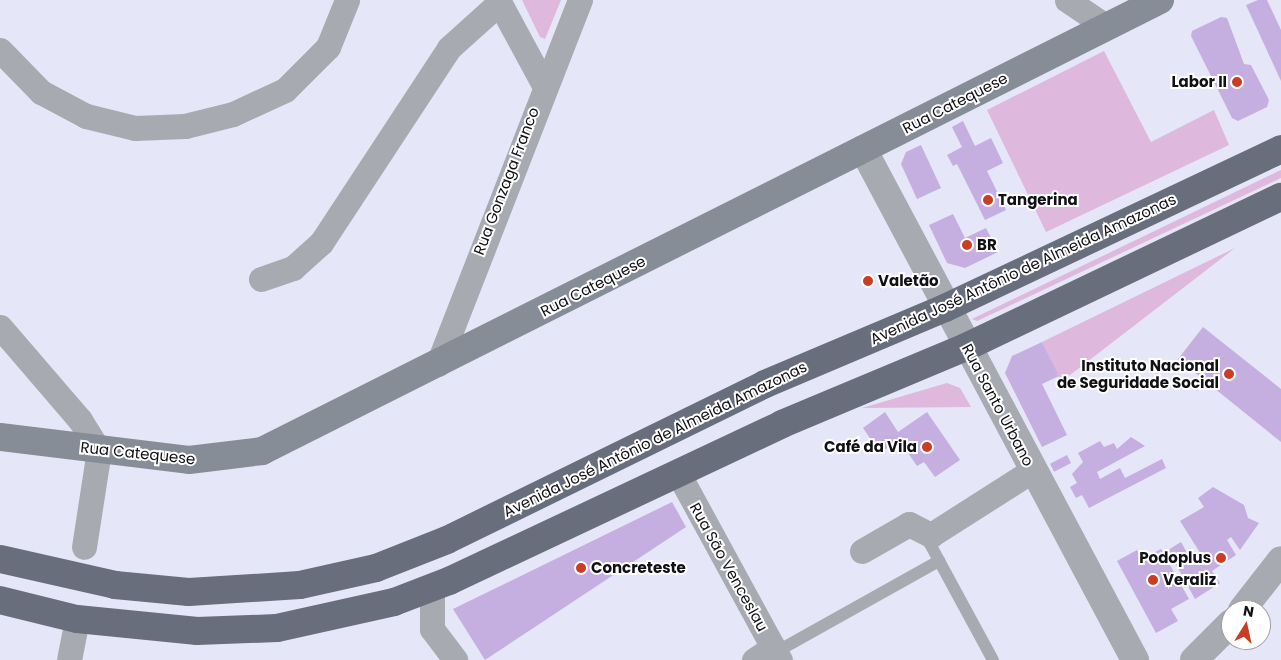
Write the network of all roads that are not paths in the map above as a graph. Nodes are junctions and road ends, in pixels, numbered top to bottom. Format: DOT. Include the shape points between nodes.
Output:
graph roads {
  1 [pos="347,0"];
  2 [pos="580,0"];
  3 [pos="1067,0"];
  4 [pos="1160,0"];
  5 [pos="499,2"];
  6 [pos="1107,27"];
  7 [pos="0,50"];
  8 [pos="544,85"];
  9 [pos="863,149"];
  10 [pos="1281,149"];
  11 [pos="1281,197"];
  12 [pos="261,279"];
  13 [pos="945,308"];
  14 [pos="0,327"];
  15 [pos="966,347"];
  16 [pos="0,352"];
  17 [pos="24,357"];
  18 [pos="438,364"];
  19 [pos="0,437"];
  20 [pos="99,450"];
  21 [pos="1033,470"];
  22 [pos="678,473"];
  23 [pos="931,535"];
  24 [pos="84,548"];
  25 [pos="862,551"];
  26 [pos="0,559"];
  27 [pos="1281,560"];
  28 [pos="939,562"];
  29 [pos="432,589"];
  30 [pos="0,600"];
  31 [pos="1250,600"];
  32 [pos="77,619"];
  33 [pos="1221,633"];
  34 [pos="771,655"];
  35 [pos="69,660"];
  36 [pos="455,660"];
  37 [pos="993,660"];
  38 [pos="1135,660"];
  39 [pos="1194,660"];
  1 -- 7 [label="street" via="328,47 297,81 254,106 185,126 135,128 86,116 41,92"];
  2 -- 8 [label="street, Rua Gonzaga Franco"];
  3 -- 6 [label="street"];
  4 -- 6 [label="main road, Rua Catequese"];
  5 -- 8 [label="street"];
  5 -- 12 [label="street" via="449,48 321,243 293,268"];
  6 -- 9 [label="main road, Rua Catequese"];
  8 -- 18 [label="street, Rua Gonzaga Franco"];
  9 -- 13 [label="street, Rua Santo Urbano"];
  9 -- 18 [label="main road, Rua Catequese"];
  10 -- 13 [label="highway, Avenida José Antônio de Almeida Amazonas"];
  11 -- 15 [label="highway"];
  13 -- 15 [label="street, Rua Santo Urbano"];
  13 -- 26 [label="highway, Avenida José Antônio de Almeida Amazonas" via="765,384 447,540 339,578 246,590 153,590"];
  14 -- 17 [label="street"];
  15 -- 21 [label="street, Rua Santo Urbano"];
  15 -- 22 [label="highway"];
  16 -- 17 [label="street"];
  17 -- 20 [label="street" via="80,420"];
  18 -- 20 [label="main road, Rua Catequese" via="262,451 189,460"];
  19 -- 20 [label="main road, Rua Catequese"];
  20 -- 24 [label="street"];
  21 -- 23 [label="street"];
  21 -- 38 [label="street, Rua Santo Urbano"];
  22 -- 29 [label="highway"];
  22 -- 34 [label="street, Rua São Venceslau"];
  23 -- 25 [label="street" via="909,524"];
  23 -- 28 [label="lane"];
  27 -- 31 [label="street"];
  28 -- 34 [label="lane"];
  28 -- 37 [label="lane"];
  29 -- 32 [label="highway" via="346,615 236,631 156,629"];
  29 -- 36 [label="street" via="432,629"];
  30 -- 32 [label="highway"];
  32 -- 35 [label="street"];
  33 -- 39 [label="street"];
}
